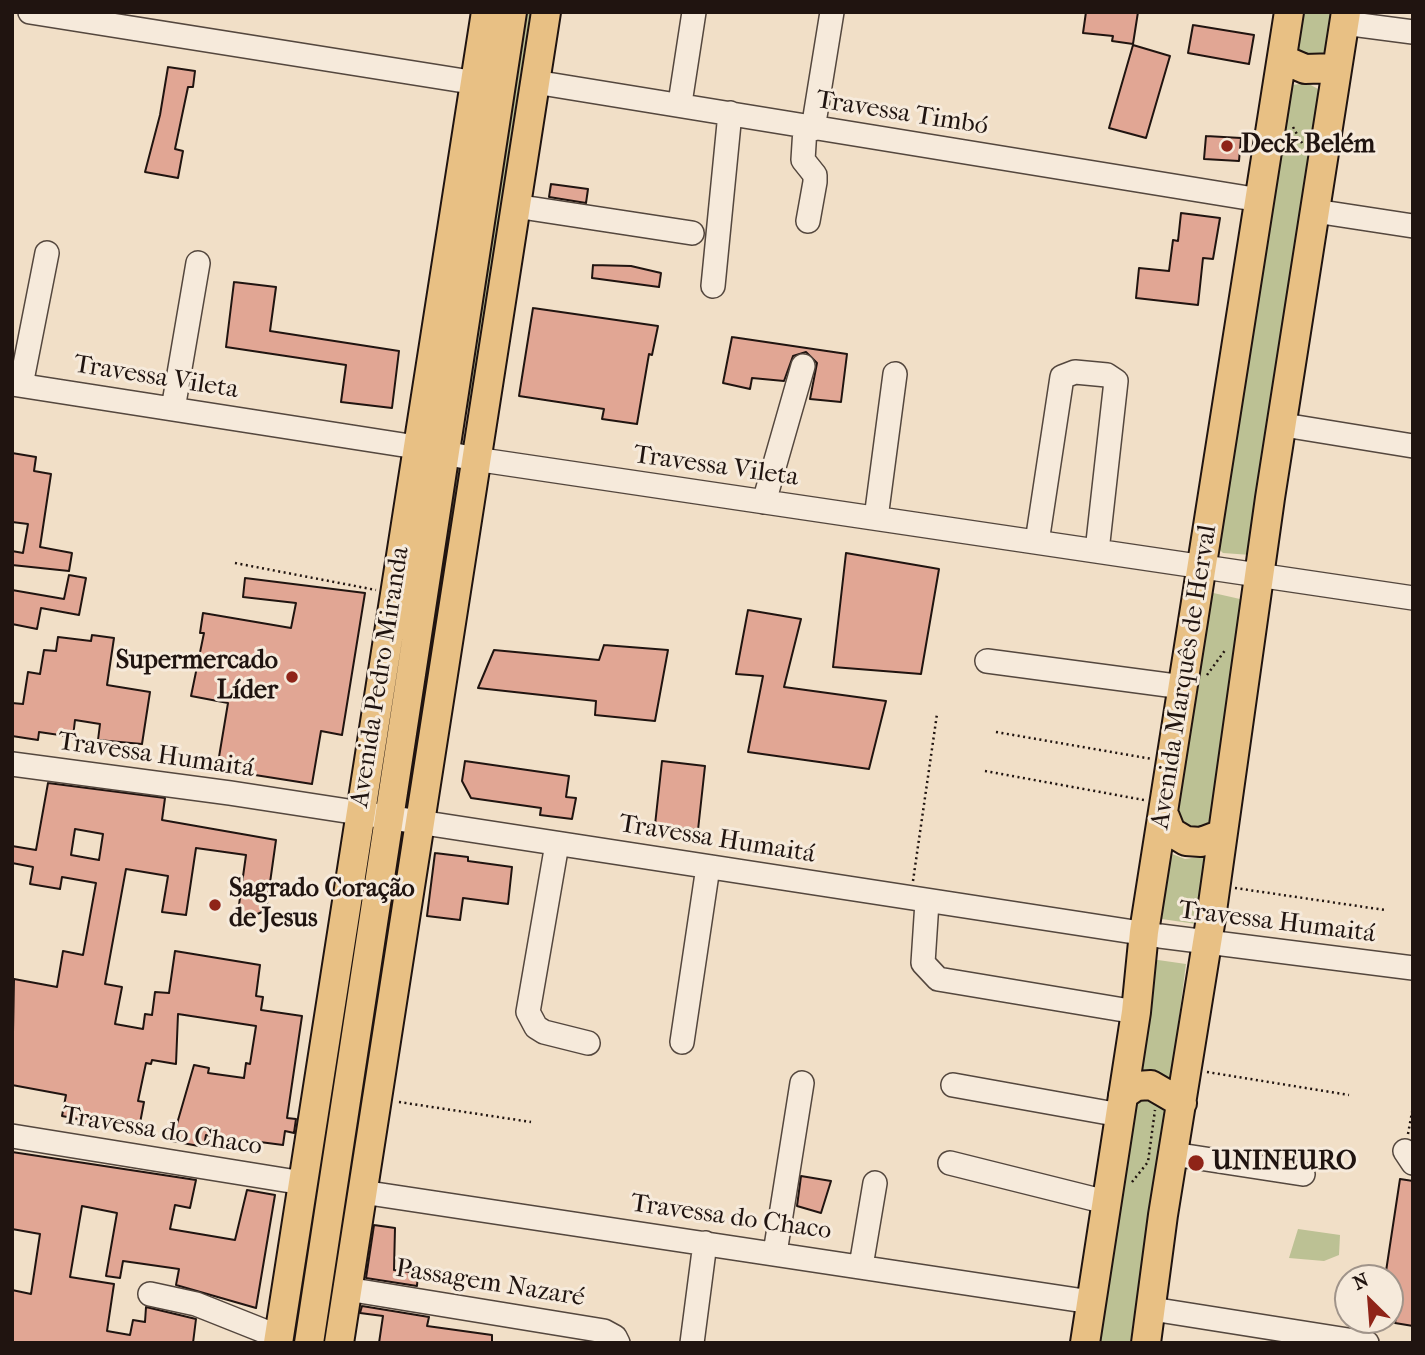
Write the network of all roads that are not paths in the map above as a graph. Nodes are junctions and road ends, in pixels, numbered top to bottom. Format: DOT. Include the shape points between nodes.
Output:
graph roads {
  1 [pos="30,12"];
  2 [pos="486,12"];
  3 [pos="512,12"];
  4 [pos="546,12"];
  5 [pos="694,12"];
  6 [pos="832,12"];
  7 [pos="1289,12"];
  8 [pos="1345,18"];
  9 [pos="1413,32"];
  10 [pos="1282,59"];
  11 [pos="1336,68"];
  12 [pos="535,82"];
  13 [pos="477,83"];
  14 [pos="680,103"];
  15 [pos="730,113"];
  16 [pos="809,128"];
  17 [pos="1260,200"];
  18 [pos="515,206"];
  19 [pos="1315,211"];
  20 [pos="808,221"];
  21 [pos="1413,226"];
  22 [pos="692,233"];
  23 [pos="47,253"];
  24 [pos="198,263"];
  25 [pos="713,286"];
  26 [pos="803,366"];
  27 [pos="895,374"];
  28 [pos="17,384"];
  29 [pos="173,409"];
  30 [pos="1284,425"];
  31 [pos="1413,446"];
  32 [pos="416,447"];
  33 [pos="447,453"];
  34 [pos="475,459"];
  35 [pos="764,502"];
  36 [pos="876,518"];
  37 [pos="1037,542"];
  38 [pos="1097,551"];
  39 [pos="1201,565"];
  40 [pos="1260,575"];
  41 [pos="1413,598"];
  42 [pos="987,661"];
  43 [pos="1192,685"];
  44 [pos="12,764"];
  45 [pos="1166,811"];
  46 [pos="359,815"];
  47 [pos="390,820"];
  48 [pos="419,822"];
  49 [pos="1222,834"];
  50 [pos="557,844"];
  51 [pos="708,867"];
  52 [pos="920,892"];
  53 [pos="1144,932"];
  54 [pos="1207,942"];
  55 [pos="1413,968"];
  56 [pos="1136,1012"];
  57 [pos="682,1042"];
  58 [pos="588,1043"];
  59 [pos="802,1083"];
  60 [pos="953,1085"];
  61 [pos="1126,1099"];
  62 [pos="1182,1103"];
  63 [pos="12,1136"];
  64 [pos="1173,1154"];
  65 [pos="950,1163"];
  66 [pos="1303,1174"];
  67 [pos="303,1183"];
  68 [pos="875,1183"];
  69 [pos="362,1192"];
  70 [pos="1117,1195"];
  71 [pos="705,1243"];
  72 [pos="775,1253"];
  73 [pos="861,1266"];
  74 [pos="347,1289"];
  75 [pos="150,1294"];
  76 [pos="1091,1302"];
  77 [pos="1152,1309"];
  78 [pos="278,1340"];
  79 [pos="1335,1340"];
  80 [pos="309,1343"];
  81 [pos="339,1343"];
  82 [pos="618,1343"];
  83 [pos="692,1343"];
  84 [pos="1085,1343"];
  85 [pos="1146,1343"];
  86 [pos="1367,1343"];
  1 -- 13 [label="street"];
  2 -- 13 [label="main road, Avenida Pedro Miranda"];
  3 -- 33 [label="main road, Avenida Pedro Miranda"];
  4 -- 12 [label="main road"];
  5 -- 14 [label="street"];
  6 -- 16 [label="street"];
  7 -- 10 [label="main road, Avenida Marquês de Herval"];
  8 -- 9 [label="street"];
  8 -- 11 [label="main road"];
  10 -- 11 [label="main road" via="1305,69"];
  10 -- 17 [label="main road, Avenida Marquês de Herval"];
  11 -- 19 [label="main road"];
  12 -- 14 [label="street, Travessa Timbó"];
  12 -- 18 [label="main road"];
  13 -- 32 [label="main road, Avenida Pedro Miranda"];
  14 -- 15 [label="street, Travessa Timbó"];
  15 -- 16 [label="street, Travessa Timbó"];
  15 -- 25 [label="street"];
  16 -- 17 [label="street, Travessa Timbó"];
  16 -- 20 [label="street" via="803,160 815,182"];
  17 -- 39 [label="main road, Avenida Marquês de Herval"];
  18 -- 22 [label="street"];
  18 -- 34 [label="main road"];
  19 -- 21 [label="street"];
  19 -- 30 [label="main road"];
  23 -- 28 [label="street"];
  24 -- 29 [label="street"];
  26 -- 35 [label="street"];
  27 -- 36 [label="street"];
  28 -- 29 [label="street, Travessa Vileta"];
  29 -- 32 [label="street, Travessa Vileta"];
  30 -- 31 [label="street"];
  30 -- 40 [label="main road"];
  32 -- 33 [label="street, Travessa Vileta"];
  32 -- 46 [label="main road, Avenida Pedro Miranda"];
  33 -- 34 [label="street, Travessa Vileta"];
  33 -- 47 [label="main road, Avenida Pedro Miranda"];
  34 -- 35 [label="street, Travessa Vileta"];
  34 -- 48 [label="main road"];
  35 -- 36 [label="street, Travessa Vileta"];
  36 -- 37 [label="street, Travessa Vileta"];
  37 -- 38 [label="street, Travessa Vileta"];
  37 -- 38 [label="street" via="1062,377 1075,372 1107,375 1116,381"];
  38 -- 39 [label="street, Travessa Vileta"];
  39 -- 40 [label="street, Travessa Vileta"];
  39 -- 43 [label="main road, Avenida Marquês de Herval"];
  40 -- 41 [label="street, Travessa Vileta"];
  40 -- 49 [label="main road"];
  42 -- 43 [label="street"];
  43 -- 45 [label="main road, Avenida Marquês de Herval"];
  44 -- 46 [label="street, Travessa Humaitá"];
  45 -- 49 [label="main road" via="1171,832 1186,841 1208,841"];
  45 -- 53 [label="main road, Avenida Marquês de Herval"];
  46 -- 47 [label="street, Travessa Humaitá"];
  46 -- 67 [label="main road, Avenida Pedro Miranda"];
  47 -- 48 [label="street, Travessa Humaitá"];
  47 -- 80 [label="main road, Avenida Pedro Miranda"];
  48 -- 50 [label="street, Travessa Humaitá"];
  48 -- 69 [label="main road"];
  49 -- 54 [label="main road"];
  50 -- 51 [label="street, Travessa Humaitá"];
  50 -- 58 [label="street" via="528,1012 544,1032"];
  51 -- 52 [label="street, Travessa Humaitá"];
  51 -- 57 [label="street"];
  52 -- 53 [label="street, Travessa Humaitá"];
  52 -- 56 [label="street" via="923,963 938,979"];
  53 -- 54 [label="street, Travessa Humaitá"];
  53 -- 56 [label="main road, Avenida Marquês de Herval"];
  54 -- 55 [label="street, Travessa Humaitá"];
  54 -- 62 [label="main road"];
  56 -- 61 [label="main road, Avenida Marquês de Herval"];
  59 -- 72 [label="street"];
  60 -- 61 [label="street"];
  61 -- 62 [label="main road" via="1158,1087"];
  61 -- 70 [label="main road, Avenida Marquês de Herval"];
  62 -- 64 [label="main road"];
  63 -- 67 [label="street, Travessa do Chaco"];
  64 -- 66 [label="street"];
  64 -- 77 [label="main road"];
  65 -- 70 [label="street"];
  67 -- 78 [label="main road, Avenida Pedro Miranda"];
  68 -- 73 [label="street"];
  69 -- 71 [label="street, Travessa do Chaco"];
  69 -- 74 [label="main road"];
  70 -- 76 [label="main road, Avenida Marquês de Herval"];
  71 -- 72 [label="street, Travessa do Chaco"];
  71 -- 83 [label="street"];
  72 -- 73 [label="street, Travessa do Chaco"];
  73 -- 76 [label="street, Travessa do Chaco"];
  74 -- 81 [label="main road"];
  74 -- 82 [label="street, Passagem Nazaré" via="604,1331"];
  75 -- 78 [label="street" via="196,1304"];
  76 -- 84 [label="main road, Avenida Marquês de Herval"];
  77 -- 79 [label="street"];
  77 -- 85 [label="main road"];
  79 -- 86 [label="street"];
}
